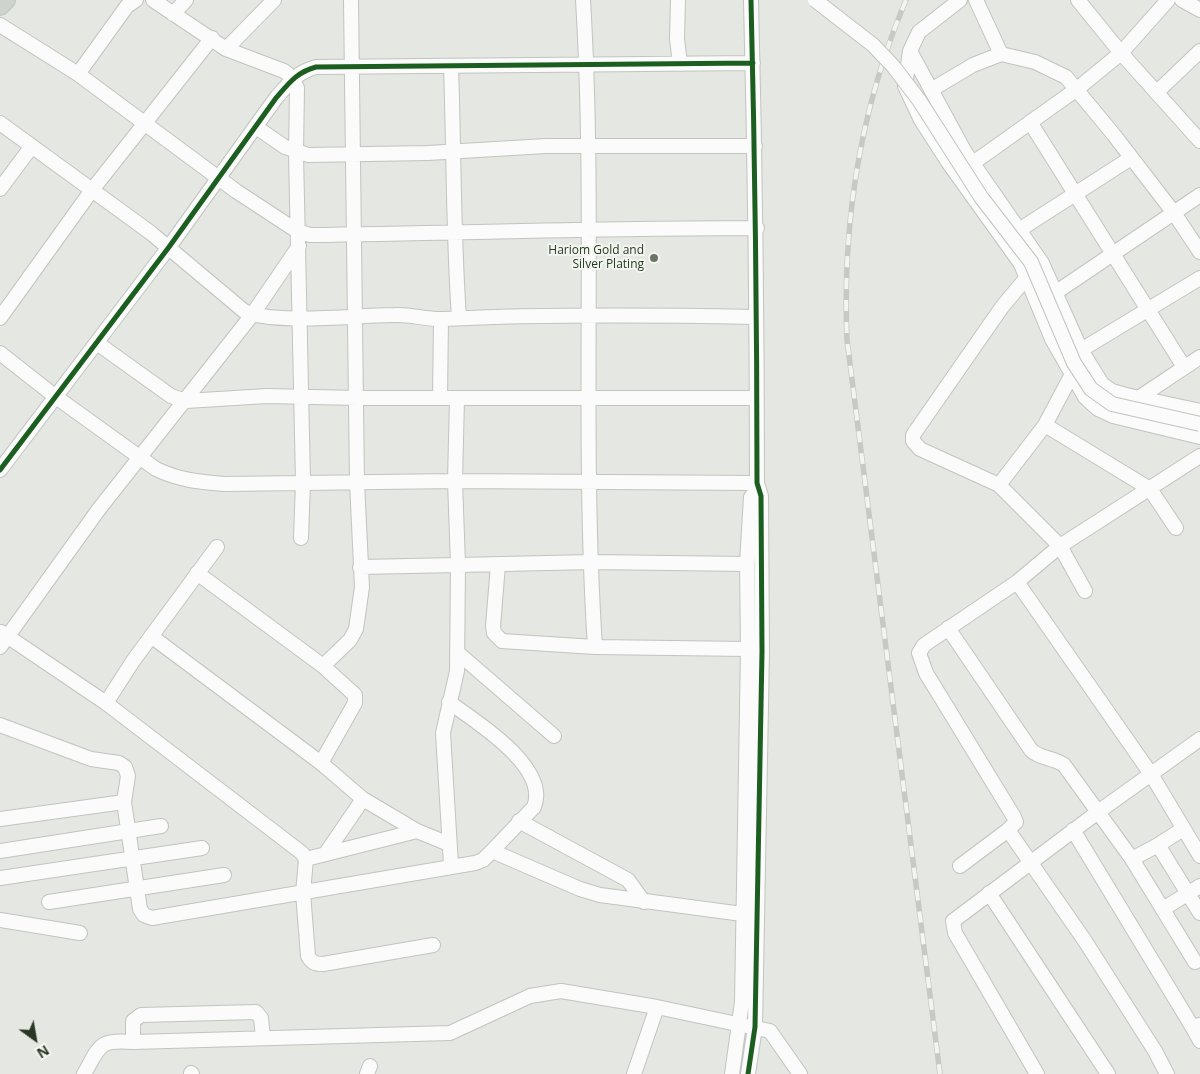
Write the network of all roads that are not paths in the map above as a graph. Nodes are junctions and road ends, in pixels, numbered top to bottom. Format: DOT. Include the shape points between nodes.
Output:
graph roads {
  1 [pos="6,0"];
  2 [pos="136,0"];
  3 [pos="153,0"];
  4 [pos="186,0"];
  5 [pos="274,0"];
  6 [pos="351,0"];
  7 [pos="583,0"];
  8 [pos="678,0"];
  9 [pos="751,0"];
  10 [pos="815,0"];
  11 [pos="960,0"];
  12 [pos="976,0"];
  13 [pos="1078,0"];
  14 [pos="1168,0"];
  15 [pos="1181,0"];
  16 [pos="0,6"];
  17 [pos="1200,10"];
  18 [pos="172,14"];
  19 [pos="0,25"];
  20 [pos="212,38"];
  21 [pos="226,49"];
  22 [pos="910,52"];
  23 [pos="1121,53"];
  24 [pos="1001,54"];
  25 [pos="1195,55"];
  26 [pos="753,63"];
  27 [pos="680,64"];
  28 [pos="587,65"];
  29 [pos="450,66"];
  30 [pos="352,67"];
  31 [pos="1200,70"];
  32 [pos="78,74"];
  33 [pos="293,78"];
  34 [pos="1077,89"];
  35 [pos="931,90"];
  36 [pos="1157,92"];
  37 [pos="0,122"];
  38 [pos="1030,122"];
  39 [pos="144,124"];
  40 [pos="256,127"];
  41 [pos="1200,141"];
  42 [pos="32,146"];
  43 [pos="588,146"];
  44 [pos="755,146"];
  45 [pos="454,151"];
  46 [pos="296,153"];
  47 [pos="353,154"];
  48 [pos="1131,158"];
  49 [pos="972,163"];
  50 [pos="218,177"];
  51 [pos="0,189"];
  52 [pos="92,190"];
  53 [pos="1075,194"];
  54 [pos="1200,195"];
  55 [pos="1174,213"];
  56 [pos="757,228"];
  57 [pos="588,229"];
  58 [pos="1019,230"];
  59 [pos="297,231"];
  60 [pos="352,234"];
  61 [pos="453,234"];
  62 [pos="299,246"];
  63 [pos="169,247"];
  64 [pos="1200,252"];
  65 [pos="1112,254"];
  66 [pos="1027,277"];
  67 [pos="1200,278"];
  68 [pos="1055,293"];
  69 [pos="1148,310"];
  70 [pos="252,315"];
  71 [pos="589,315"];
  72 [pos="354,316"];
  73 [pos="300,317"];
  74 [pos="754,317"];
  75 [pos="0,318"];
  76 [pos="458,318"];
  77 [pos="441,319"];
  78 [pos="97,343"];
  79 [pos="1081,350"];
  80 [pos="0,353"];
  81 [pos="1200,357"];
  82 [pos="1184,367"];
  83 [pos="1072,376"];
  84 [pos="300,396"];
  85 [pos="56,397"];
  86 [pos="358,398"];
  87 [pos="440,398"];
  88 [pos="457,398"];
  89 [pos="757,398"];
  90 [pos="1140,398"];
  91 [pos="588,399"];
  92 [pos="186,401"];
  93 [pos="1200,411"];
  94 [pos="1200,424"];
  95 [pos="1045,425"];
  96 [pos="1200,437"];
  97 [pos="141,456"];
  98 [pos="1200,456"];
  99 [pos="0,470"];
  100 [pos="455,481"];
  101 [pos="303,482"];
  102 [pos="357,482"];
  103 [pos="591,482"];
  104 [pos="999,485"];
  105 [pos="757,487"];
  106 [pos="1150,489"];
  107 [pos="1176,528"];
  108 [pos="301,538"];
  109 [pos="1060,546"];
  110 [pos="217,547"];
  111 [pos="592,562"];
  112 [pos="747,564"];
  113 [pos="458,565"];
  114 [pos="498,565"];
  115 [pos="360,567"];
  116 [pos="197,573"];
  117 [pos="1017,582"];
  118 [pos="1085,591"];
  119 [pos="948,628"];
  120 [pos="151,636"];
  121 [pos="2,638"];
  122 [pos="595,647"];
  123 [pos="748,649"];
  124 [pos="458,653"];
  125 [pos="323,666"];
  126 [pos="449,702"];
  127 [pos="106,703"];
  128 [pos="0,725"];
  129 [pos="554,736"];
  130 [pos="1200,739"];
  131 [pos="321,763"];
  132 [pos="1151,774"];
  133 [pos="363,799"];
  134 [pos="124,802"];
  135 [pos="1098,812"];
  136 [pos="0,819"];
  137 [pos="519,821"];
  138 [pos="161,826"];
  139 [pos="1183,829"];
  140 [pos="1008,830"];
  141 [pos="1073,830"];
  142 [pos="417,831"];
  143 [pos="129,832"];
  144 [pos="449,844"];
  145 [pos="1158,845"];
  146 [pos="202,848"];
  147 [pos="0,851"];
  148 [pos="492,851"];
  149 [pos="326,853"];
  150 [pos="1200,856"];
  151 [pos="306,859"];
  152 [pos="133,860"];
  153 [pos="1132,860"];
  154 [pos="1031,862"];
  155 [pos="451,865"];
  156 [pos="960,866"];
  157 [pos="224,875"];
  158 [pos="0,878"];
  159 [pos="137,890"];
  160 [pos="1194,890"];
  161 [pos="303,893"];
  162 [pos="989,893"];
  163 [pos="49,902"];
  164 [pos="644,902"];
  165 [pos="1163,909"];
  166 [pos="1200,913"];
  167 [pos="749,915"];
  168 [pos="0,920"];
  169 [pos="80,933"];
  170 [pos="433,945"];
  171 [pos="1196,962"];
  172 [pos="656,1007"];
  173 [pos="740,1024"];
  174 [pos="1196,1026"];
  175 [pos="755,1027"];
  176 [pos="264,1038"];
  177 [pos="1200,1041"];
  178 [pos="133,1042"];
  179 [pos="84,1074"];
  180 [pos="634,1074"];
  181 [pos="732,1074"];
  182 [pos="748,1074"];
  183 [pos="800,1074"];
  184 [pos="1037,1074"];
  185 [pos="1108,1074"];
  186 [pos="1167,1074"];
  1 -- 16 [label="main road"];
  2 -- 32 [label="street" via="127,6"];
  3 -- 18 [label="street"];
  4 -- 18 [label="street"];
  5 -- 21 [label="street"];
  6 -- 30 [label="street"];
  7 -- 28 [label="street"];
  8 -- 27 [label="street"];
  9 -- 26 [label="street"];
  10 -- 94 [label="street, bridge" via="873,45 919,100 966,174 1031,262 1074,362 1091,389 1112,404"];
  11 -- 22 [label="street" via="919,32"];
  12 -- 24 [label="street"];
  13 -- 23 [label="street"];
  14 -- 15 [label="street"];
  14 -- 23 [label="street"];
  15 -- 17 [label="street"];
  18 -- 20 [label="street"];
  19 -- 32 [label="street"];
  20 -- 21 [label="street"];
  20 -- 39 [label="street"];
  21 -- 33 [label="street" via="284,71"];
  22 -- 35 [label="street"];
  22 -- 66 [label="street" via="904,79 909,97 948,162"];
  23 -- 34 [label="street"];
  23 -- 36 [label="street"];
  24 -- 34 [label="street" via="1035,62 1066,78"];
  24 -- 35 [label="street" via="973,65"];
  25 -- 31 [label="street"];
  25 -- 36 [label="street"];
  26 -- 27 [label="street"];
  26 -- 44 [label="street"];
  27 -- 28 [label="street"];
  28 -- 29 [label="street"];
  28 -- 43 [label="street"];
  29 -- 30 [label="street"];
  29 -- 45 [label="street"];
  30 -- 33 [label="street" via="316,67"];
  30 -- 47 [label="street"];
  32 -- 39 [label="street"];
  33 -- 40 [label="street"];
  33 -- 46 [label="street" via="298,88"];
  34 -- 38 [label="street"];
  34 -- 48 [label="street"];
  35 -- 49 [label="street"];
  36 -- 41 [label="street"];
  37 -- 42 [label="street"];
  38 -- 49 [label="street"];
  38 -- 53 [label="street"];
  39 -- 50 [label="street"];
  39 -- 52 [label="street"];
  40 -- 46 [label="street"];
  40 -- 50 [label="street"];
  42 -- 51 [label="street"];
  42 -- 52 [label="street"];
  43 -- 44 [label="street"];
  43 -- 45 [label="street"];
  43 -- 57 [label="street"];
  44 -- 56 [label="street"];
  45 -- 47 [label="street"];
  45 -- 61 [label="street"];
  46 -- 47 [label="street"];
  46 -- 59 [label="street"];
  47 -- 60 [label="street"];
  48 -- 53 [label="street"];
  48 -- 55 [label="street"];
  49 -- 58 [label="street"];
  50 -- 59 [label="street"];
  50 -- 63 [label="street"];
  52 -- 63 [label="street"];
  52 -- 75 [label="street"];
  53 -- 58 [label="street"];
  53 -- 65 [label="street"];
  54 -- 55 [label="street"];
  55 -- 64 [label="street"];
  55 -- 65 [label="street"];
  56 -- 57 [label="street"];
  56 -- 74 [label="street"];
  57 -- 61 [label="street"];
  57 -- 71 [label="street"];
  58 -- 68 [label="street" via="1042,263"];
  59 -- 60 [label="street"];
  59 -- 62 [label="street"];
  60 -- 61 [label="street"];
  60 -- 72 [label="street"];
  61 -- 76 [label="street"];
  62 -- 70 [label="street"];
  62 -- 73 [label="street"];
  63 -- 70 [label="street" via="200,276"];
  63 -- 78 [label="street"];
  65 -- 68 [label="street"];
  65 -- 69 [label="street"];
  66 -- 83 [label="street" via="1052,339"];
  66 -- 104 [label="street" via="1002,307 913,435 913,441 920,449"];
  67 -- 69 [label="street"];
  68 -- 79 [label="street"];
  69 -- 79 [label="street"];
  69 -- 82 [label="street"];
  70 -- 73 [label="street"];
  70 -- 92 [label="street"];
  71 -- 74 [label="street"];
  71 -- 76 [label="street"];
  71 -- 91 [label="street"];
  72 -- 73 [label="street"];
  72 -- 77 [label="street" via="398,314"];
  72 -- 86 [label="street"];
  73 -- 84 [label="street"];
  74 -- 89 [label="street"];
  76 -- 77 [label="street"];
  77 -- 87 [label="street"];
  78 -- 85 [label="street"];
  78 -- 92 [label="street" via="171,396"];
  79 -- 90 [label="street" via="1102,384 1112,391"];
  80 -- 85 [label="street"];
  81 -- 82 [label="street"];
  82 -- 90 [label="street"];
  83 -- 95 [label="street"];
  83 -- 96 [label="street" via="1084,397 1098,409 1113,416"];
  84 -- 86 [label="street"];
  84 -- 92 [label="street"];
  84 -- 101 [label="street"];
  85 -- 97 [label="street"];
  85 -- 99 [label="street"];
  86 -- 87 [label="street"];
  86 -- 102 [label="street"];
  87 -- 88 [label="street"];
  88 -- 91 [label="street"];
  88 -- 100 [label="street"];
  89 -- 91 [label="street"];
  89 -- 105 [label="street"];
  90 -- 93 [label="street"];
  91 -- 103 [label="street"];
  92 -- 97 [label="street"];
  95 -- 104 [label="street"];
  95 -- 106 [label="street"];
  97 -- 101 [label="street" via="156,469 191,482"];
  97 -- 121 [label="street"];
  98 -- 106 [label="street"];
  100 -- 102 [label="street"];
  100 -- 103 [label="street"];
  100 -- 113 [label="street"];
  101 -- 102 [label="street"];
  101 -- 108 [label="street"];
  102 -- 115 [label="street"];
  103 -- 105 [label="street"];
  103 -- 111 [label="street"];
  104 -- 109 [label="street"];
  105 -- 112 [label="street" via="751,497"];
  105 -- 167 [label="street" via="761,496 762,652"];
  106 -- 107 [label="street"];
  106 -- 109 [label="street"];
  109 -- 117 [label="street"];
  109 -- 118 [label="street"];
  110 -- 116 [label="street"];
  111 -- 112 [label="street"];
  111 -- 114 [label="street"];
  111 -- 122 [label="street"];
  112 -- 123 [label="street"];
  113 -- 114 [label="street"];
  113 -- 115 [label="street"];
  113 -- 124 [label="street"];
  114 -- 122 [label="street" via="493,626 497,638 511,642"];
  115 -- 125 [label="street" via="362,587 356,629 350,640"];
  116 -- 120 [label="street"];
  116 -- 125 [label="street"];
  117 -- 119 [label="street"];
  117 -- 132 [label="street"];
  119 -- 135 [label="street" via="1031,750 1064,765"];
  119 -- 140 [label="street" via="924,645 919,653 920,661 1014,817 1016,822"];
  120 -- 127 [label="street"];
  120 -- 131 [label="street"];
  121 -- 127 [label="street"];
  122 -- 123 [label="street"];
  123 -- 167 [label="street"];
  124 -- 126 [label="street"];
  124 -- 129 [label="street"];
  125 -- 131 [label="street" via="350,689 355,695 355,703"];
  126 -- 137 [label="street" via="508,747 531,775 537,788 537,798 534,807"];
  126 -- 144 [label="street" via="444,733"];
  127 -- 151 [label="street"];
  128 -- 134 [label="street" via="91,759 118,763 128,776"];
  130 -- 132 [label="street"];
  131 -- 133 [label="street"];
  132 -- 135 [label="street"];
  132 -- 139 [label="street"];
  133 -- 142 [label="street"];
  133 -- 149 [label="street"];
  134 -- 136 [label="street"];
  134 -- 143 [label="street"];
  135 -- 141 [label="street"];
  135 -- 153 [label="street"];
  137 -- 148 [label="street"];
  137 -- 164 [label="street" via="628,880"];
  138 -- 143 [label="street"];
  139 -- 145 [label="street"];
  139 -- 150 [label="street"];
  140 -- 154 [label="street"];
  140 -- 156 [label="street"];
  141 -- 154 [label="street"];
  141 -- 174 [label="street"];
  142 -- 144 [label="street"];
  142 -- 149 [label="street"];
  143 -- 147 [label="street"];
  143 -- 152 [label="street"];
  144 -- 155 [label="street"];
  145 -- 153 [label="street"];
  145 -- 160 [label="street"];
  146 -- 152 [label="street"];
  148 -- 155 [label="street" via="475,863"];
  148 -- 164 [label="street" via="580,889"];
  149 -- 151 [label="street"];
  151 -- 161 [label="street"];
  152 -- 158 [label="street"];
  152 -- 159 [label="street"];
  153 -- 165 [label="street"];
  154 -- 162 [label="street"];
  154 -- 186 [label="street" via="1085,941"];
  155 -- 161 [label="street"];
  157 -- 159 [label="street"];
  159 -- 161 [label="street" via="140,909 152,918"];
  159 -- 163 [label="street"];
  160 -- 165 [label="street"];
  160 -- 166 [label="street"];
  161 -- 170 [label="street" via="308,956 316,964"];
  162 -- 184 [label="street" via="958,916 952,926"];
  162 -- 185 [label="street"];
  164 -- 167 [label="street"];
  165 -- 171 [label="street"];
  167 -- 173 [label="street"];
  167 -- 175 [label="street"];
  168 -- 169 [label="street"];
  172 -- 173 [label="street"];
  172 -- 176 [label="street" via="561,991 546,992 511,1003 450,1034"];
  172 -- 180 [label="street"];
  173 -- 175 [label="street"];
  173 -- 181 [label="street"];
  174 -- 177 [label="street"];
  175 -- 182 [label="street"];
  175 -- 183 [label="street" via="770,1031"];
  176 -- 178 [label="street"];
  176 -- 178 [label="street" via="261,1018 256,1012 140,1015 133,1021"];
  178 -- 179 [label="street" via="106,1041"];
}
